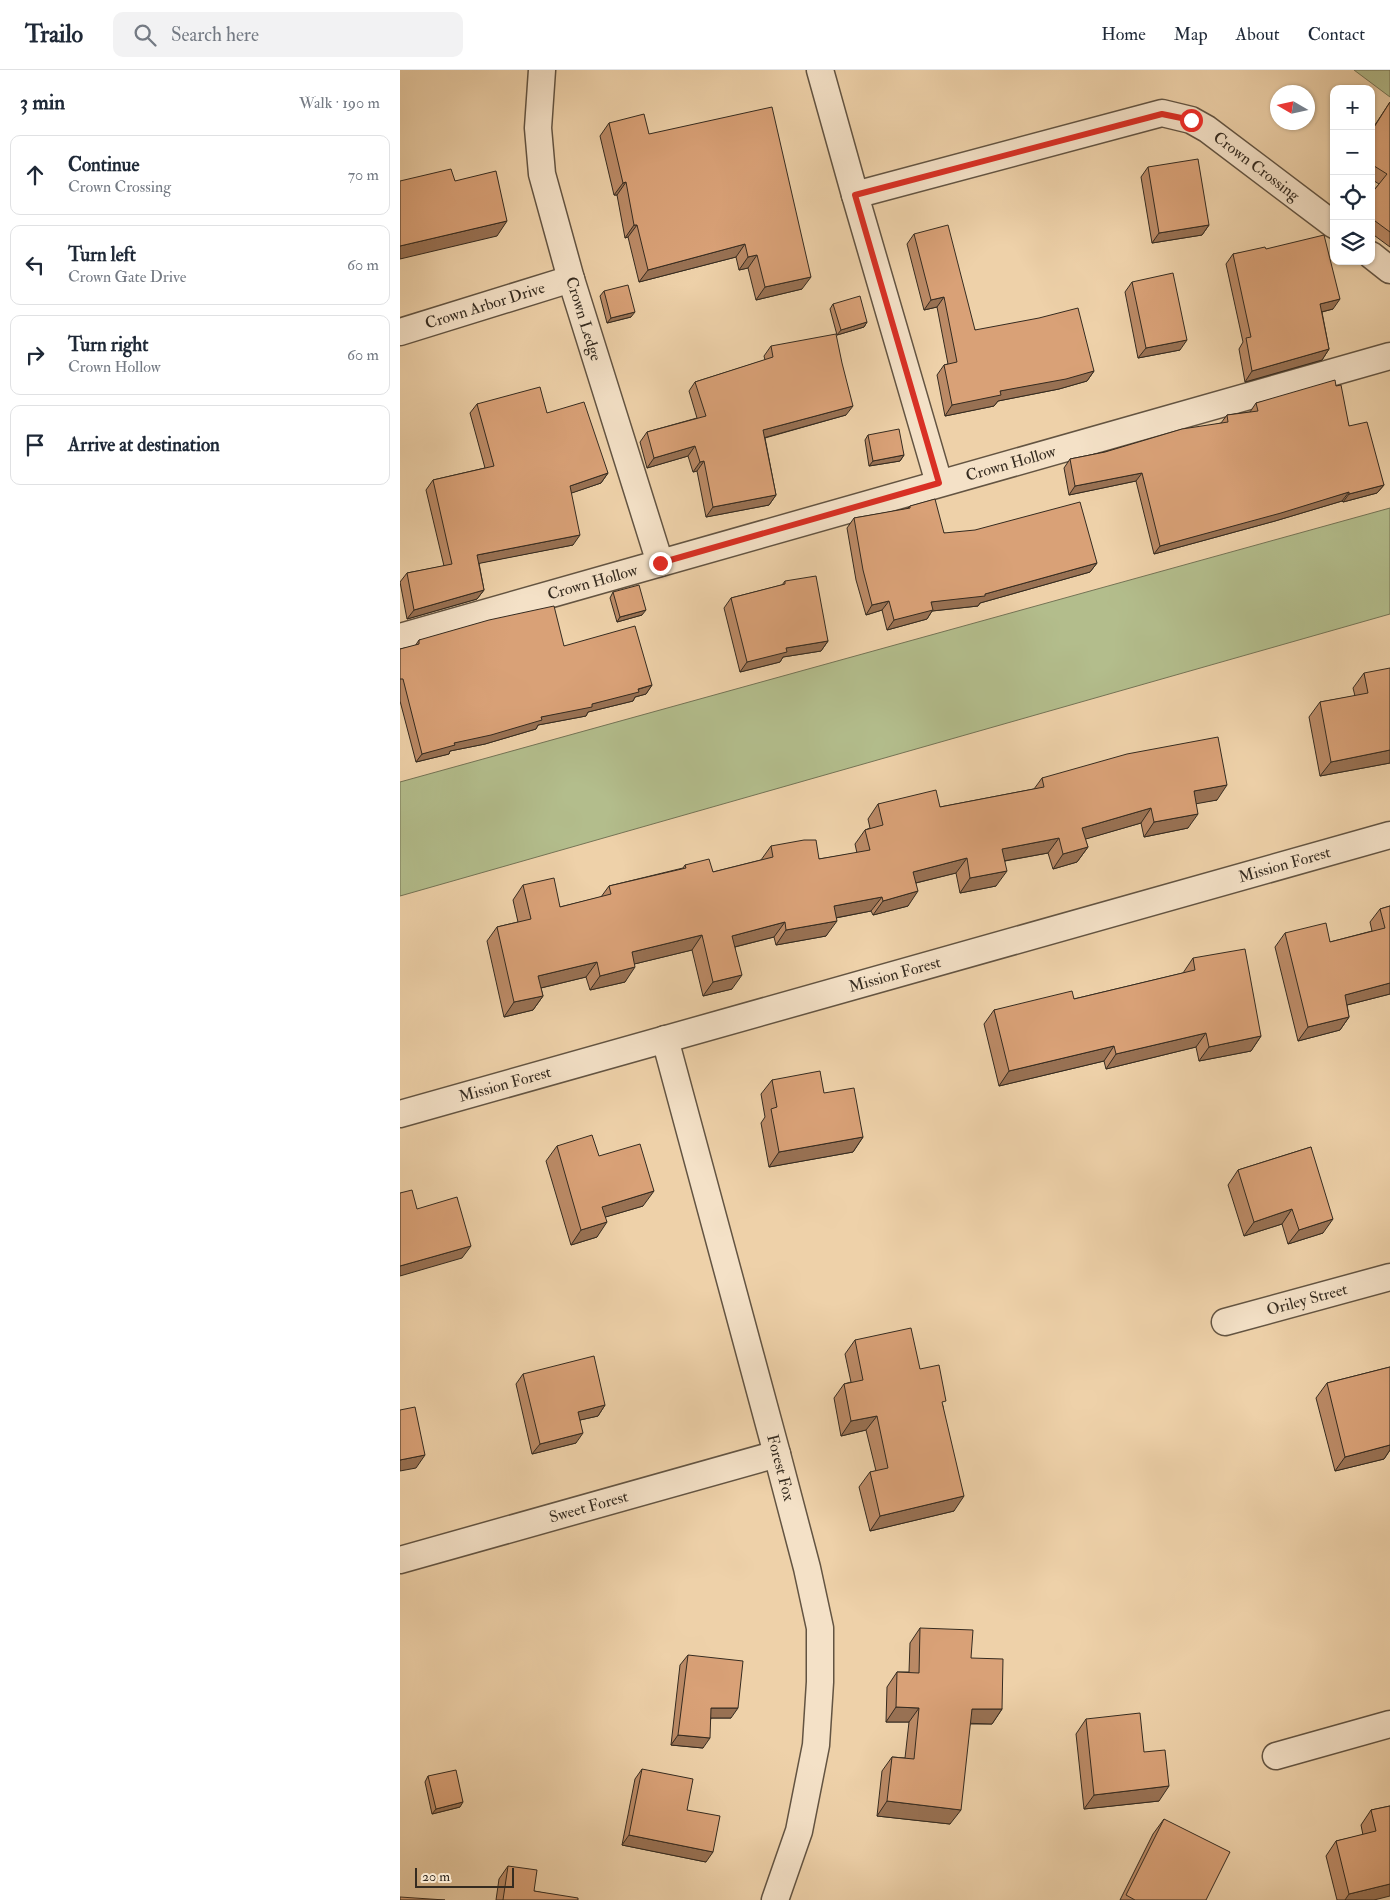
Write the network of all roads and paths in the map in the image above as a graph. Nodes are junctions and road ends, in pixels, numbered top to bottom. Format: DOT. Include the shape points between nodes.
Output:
graph roads {
  1 [pos="542,70"];
  2 [pos="820,70"];
  3 [pos="855,195"];
  4 [pos="1330,222"];
  5 [pos="1375,257"];
  6 [pos="1390,270"];
  7 [pos="571,279"];
  8 [pos="400,332"];
  9 [pos="1390,356"];
  10 [pos="939,483"];
  11 [pos="660,563"];
  12 [pos="400,637"];
  13 [pos="1390,835"];
  14 [pos="665,1039"];
  15 [pos="400,1114"];
  16 [pos="1390,1277"];
  17 [pos="1225,1322"];
  18 [pos="777,1454"];
  19 [pos="400,1560"];
  20 [pos="1390,1724"];
  21 [pos="1276,1756"];
  22 [pos="775,1900"];
  1 -- 7 [label="street, Crown Ledge" via="538,128 542,174"];
  2 -- 3 [label="street"];
  3 -- 4 [label="street, Crown Crossing" via="1162,114 1191,120 1207,129"];
  3 -- 10 [label="street"];
  5 -- 6 [label="street"];
  7 -- 8 [label="street, Crown Arbor Drive"];
  7 -- 11 [label="street, Crown Ledge"];
  9 -- 10 [label="street, Crown Hollow"];
  10 -- 11 [label="street, Crown Hollow"];
  11 -- 12 [label="street, Crown Hollow"];
  13 -- 14 [label="street, Mission Forest"];
  14 -- 15 [label="street, Mission Forest"];
  14 -- 18 [label="street, Forest Fox"];
  16 -- 17 [label="street, Oriley Street"];
  18 -- 19 [label="street, Sweet Forest"];
  18 -- 22 [label="street, Forest Fox" via="820,1628 820,1682 816,1745 799,1831"];
  20 -- 21 [label="street"];
}
